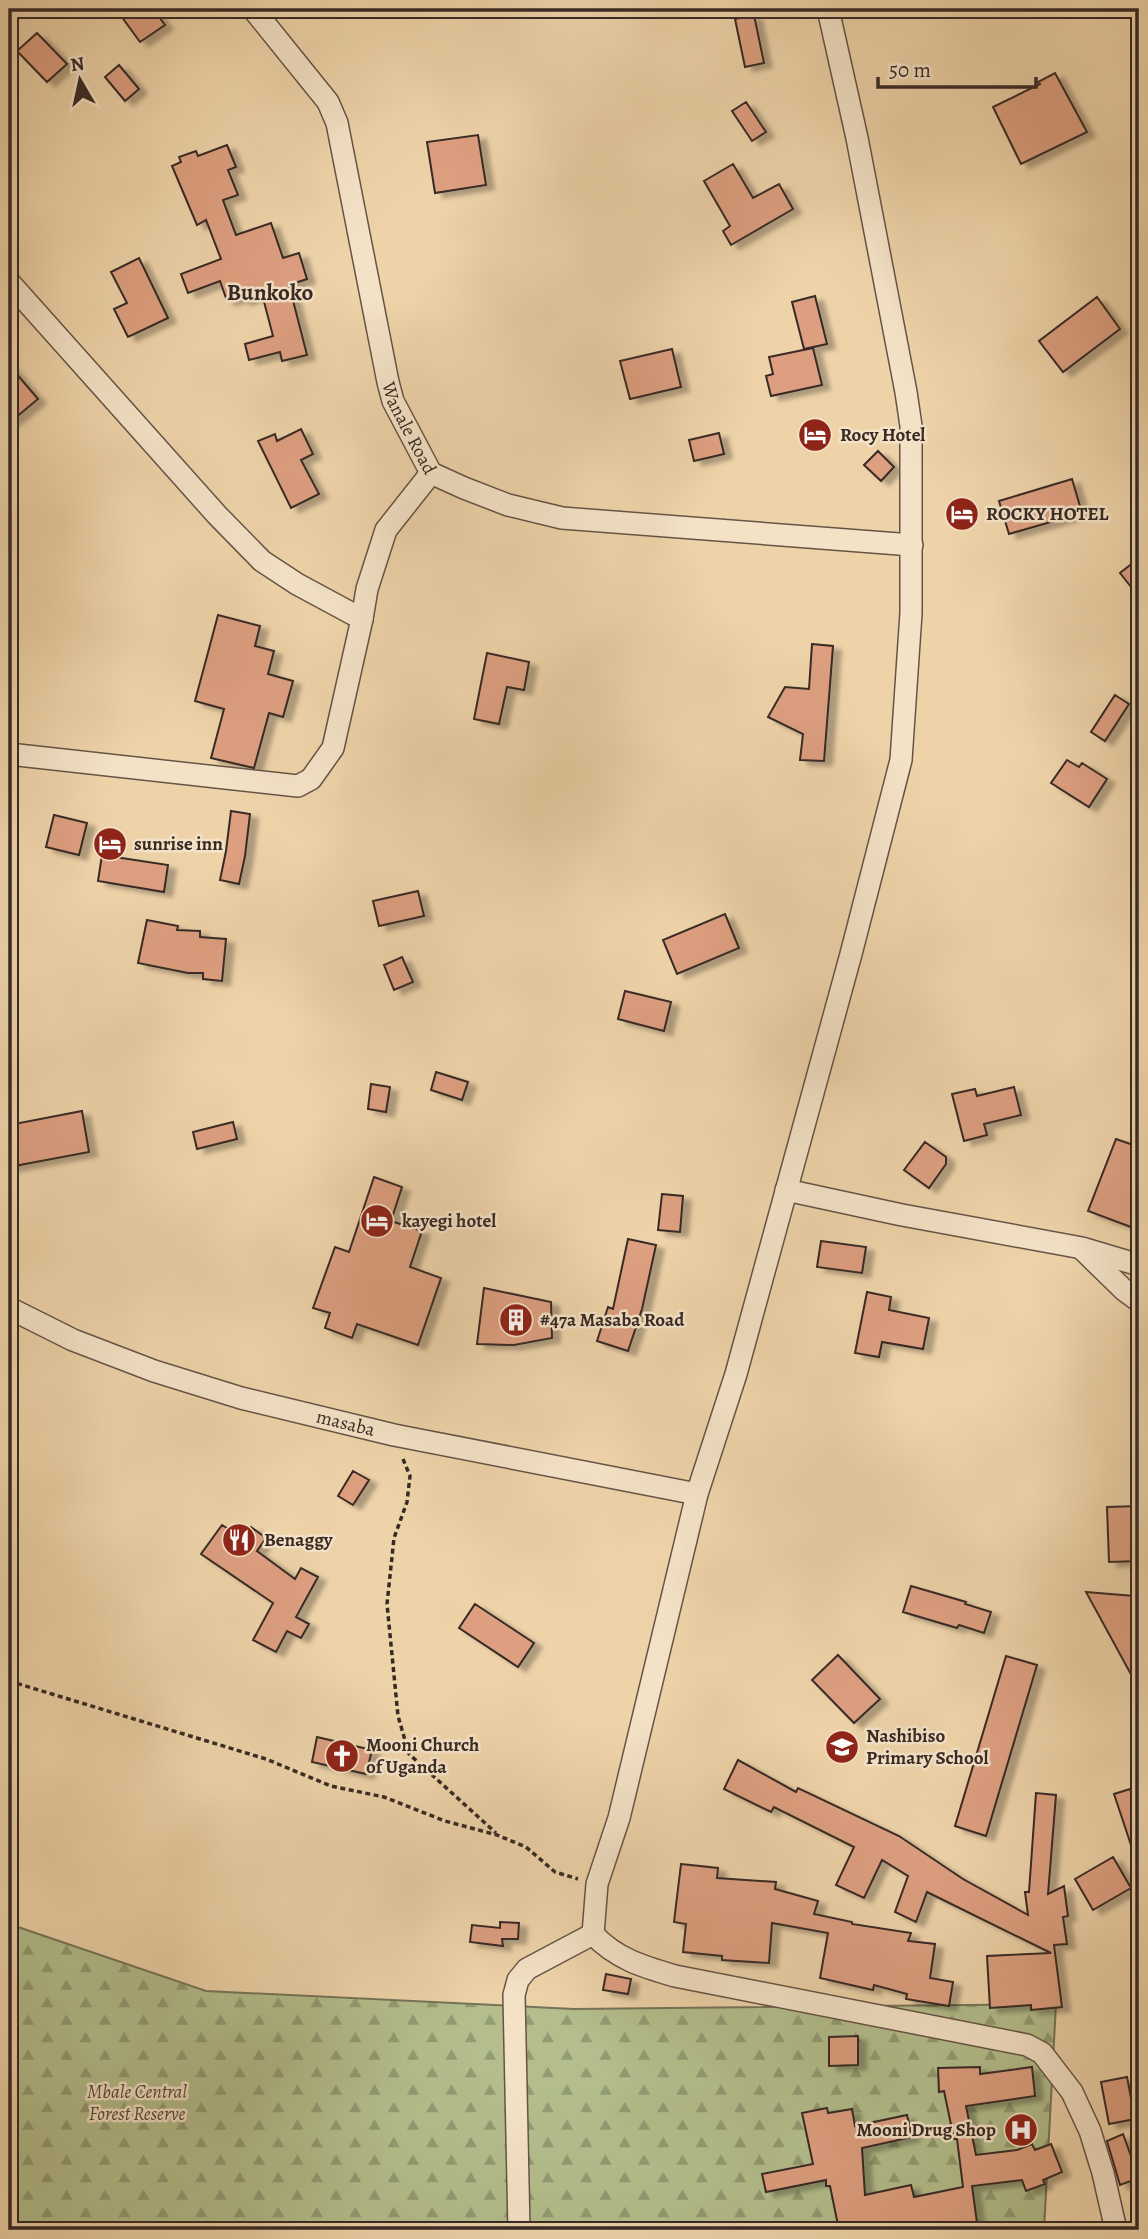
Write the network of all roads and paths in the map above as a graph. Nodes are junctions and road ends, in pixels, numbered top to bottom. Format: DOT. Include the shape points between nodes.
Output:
graph roads {
  1 [pos="253,9"];
  2 [pos="828,9"];
  3 [pos="9,282"];
  4 [pos="431,473"];
  5 [pos="912,545"];
  6 [pos="362,619"];
  7 [pos="9,754"];
  8 [pos="786,1191"];
  9 [pos="1082,1248"];
  10 [pos="1139,1265"];
  11 [pos="1139,1301"];
  12 [pos="9,1308"];
  13 [pos="394,1436"];
  14 [pos="697,1494"];
  15 [pos="9,1681"];
  16 [pos="497,1835"];
  17 [pos="597,1884"];
  18 [pos="593,1934"];
  19 [pos="519,2230"];
  20 [pos="1116,2230"];
  1 -- 4 [label="street, Wanale Road" via="328,102 337,123 393,401"];
  2 -- 5 [label="street" via="906,392 911,426"];
  3 -- 6 [label="street" via="262,561"];
  4 -- 5 [label="street, Wanale Road" via="508,505 562,518"];
  4 -- 6 [label="street" via="386,530"];
  5 -- 8 [label="street" via="901,760"];
  6 -- 7 [label="street" via="333,747 311,779 298,786"];
  8 -- 9 [label="street"];
  8 -- 14 [label="street" via="736,1374"];
  9 -- 10 [label="street"];
  9 -- 11 [label="street"];
  12 -- 13 [label="street, masaba" via="73,1340 154,1371"];
  13 -- 14 [label="street, masaba"];
  13 -- 16 [label="path" via="410,1476 407,1502 394,1538 387,1604 398,1716 409,1754"];
  14 -- 17 [label="street" via="619,1818"];
  15 -- 16 [label="path"];
  16 -- 17 [label="path" via="526,1847 555,1872"];
  17 -- 18 [label="street"];
  18 -- 19 [label="street" via="527,1969 514,1995"];
  18 -- 20 [label="street" via="623,1959 675,1976 1027,2045 1042,2053 1072,2092 1090,2131"];
}
